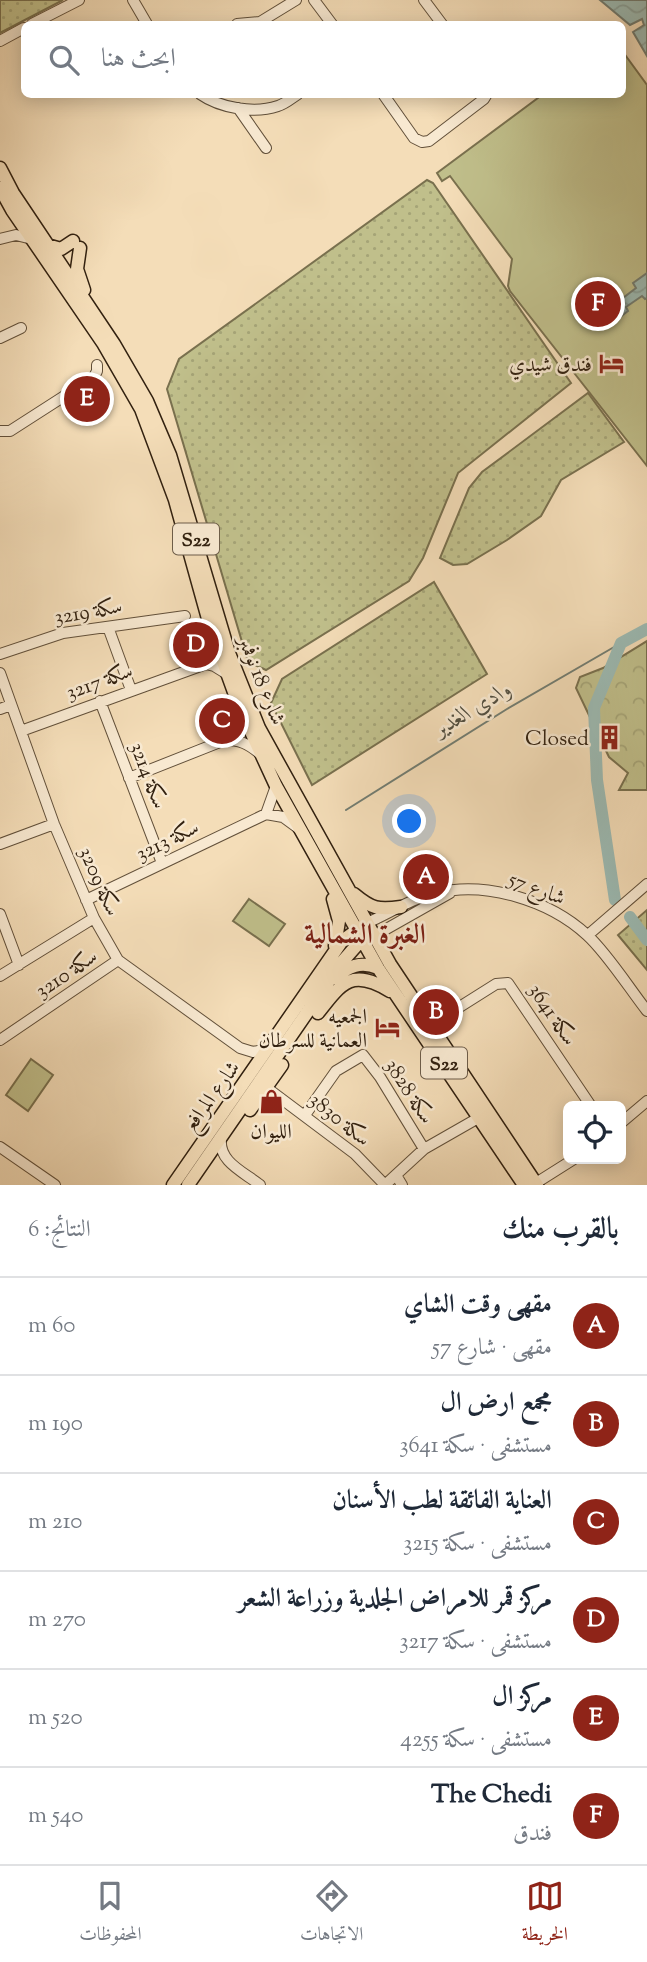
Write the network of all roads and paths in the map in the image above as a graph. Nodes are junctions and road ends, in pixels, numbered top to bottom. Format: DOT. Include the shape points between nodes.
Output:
graph roads {
  1 [pos="79,0"];
  2 [pos="133,0"];
  3 [pos="296,0"];
  4 [pos="314,0"];
  5 [pos="424,0"];
  6 [pos="38,21"];
  7 [pos="145,21"];
  8 [pos="262,21"];
  9 [pos="330,21"];
  10 [pos="440,21"];
  11 [pos="21,30"];
  12 [pos="0,41"];
  13 [pos="209,98"];
  14 [pos="292,98"];
  15 [pos="386,98"];
  16 [pos="485,98"];
  17 [pos="238,108"];
  18 [pos="266,148"];
  19 [pos="0,168"];
  20 [pos="0,188"];
  21 [pos="12,210"];
  22 [pos="3,238"];
  23 [pos="32,239"];
  24 [pos="47,245"];
  25 [pos="101,324"];
  26 [pos="21,328"];
  27 [pos="0,338"];
  28 [pos="97,365"];
  29 [pos="0,431"];
  30 [pos="185,616"];
  31 [pos="210,626"];
  32 [pos="108,627"];
  33 [pos="0,654"];
  34 [pos="191,668"];
  35 [pos="0,673"];
  36 [pos="227,674"];
  37 [pos="131,690"];
  38 [pos="100,701"];
  39 [pos="11,705"];
  40 [pos="239,706"];
  41 [pos="0,709"];
  42 [pos="20,731"];
  43 [pos="225,740"];
  44 [pos="260,754"];
  45 [pos="129,778"];
  46 [pos="276,786"];
  47 [pos="265,814"];
  48 [pos="54,824"];
  49 [pos="299,828"];
  50 [pos="0,844"];
  51 [pos="162,863"];
  52 [pos="326,875"];
  53 [pos="647,884"];
  54 [pos="346,886"];
  55 [pos="456,890"];
  56 [pos="86,900"];
  57 [pos="401,907"];
  58 [pos="0,914"];
  59 [pos="94,918"];
  60 [pos="361,926"];
  61 [pos="588,935"];
  62 [pos="368,939"];
  63 [pos="330,959"];
  64 [pos="118,960"];
  65 [pos="19,965"];
  66 [pos="378,968"];
  67 [pos="0,976"];
  68 [pos="327,986"];
  69 [pos="394,993"];
  70 [pos="647,1010"];
  71 [pos="431,1025"];
  72 [pos="0,1041"];
  73 [pos="240,1048"];
  74 [pos="268,1049"];
  75 [pos="253,1071"];
  76 [pos="267,1088"];
  77 [pos="588,1101"];
  78 [pos="647,1101"];
  79 [pos="305,1115"];
  80 [pos="480,1117"];
  81 [pos="626,1119"];
  82 [pos="222,1135"];
  83 [pos="0,1147"];
  84 [pos="424,1149"];
  85 [pos="225,1158"];
  86 [pos="203,1163"];
  87 [pos="566,1164"];
  88 [pos="396,1175"];
  89 [pos="49,1183"];
  90 [pos="532,1184"];
  91 [pos="173,1185"];
  92 [pos="188,1185"];
  93 [pos="260,1185"];
  94 [pos="385,1185"];
  95 [pos="402,1185"];
  1 -- 6 [label="street"];
  2 -- 7 [label="street"];
  3 -- 8 [label="street"];
  4 -- 9 [label="street"];
  5 -- 10 [label="street"];
  11 -- 12 [label="street"];
  13 -- 17 [label="street"];
  14 -- 17 [label="street" via="265,109"];
  15 -- 16 [label="street" via="422,142"];
  17 -- 18 [label="street"];
  19 -- 24 [label="main road, شارع 18 نوفمبر / S22"];
  20 -- 21 [label="main road, شارع 18 نوفمبر / S22"];
  21 -- 22 [label="street" via="13,228"];
  21 -- 23 [label="main road, شارع 18 نوفمبر / S22"];
  22 -- 23 [label="street"];
  23 -- 31 [label="main road, شارع 18 نوفمبر / S22" via="103,343 141,409 175,500"];
  24 -- 25 [label="main road, شارع 18 نوفمبر / S22"];
  24 -- 25 [label="main road" via="61,249 77,244 79,279"];
  25 -- 54 [label="main road, شارع 18 نوفمبر / S22" via="138,383 170,455 229,653 259,728"];
  26 -- 27 [label="street"];
  28 -- 29 [label="street" via="94,377 9,431"];
  30 -- 32 [label="street, سكة 3219"];
  31 -- 34 [label="street" via="206,655"];
  31 -- 36 [label="main road, شارع 18 نوفمبر / S22"];
  32 -- 33 [label="street, سكة 3219" via="63,633"];
  32 -- 37 [label="street"];
  34 -- 36 [label="street, سكة 3217" via="206,664"];
  34 -- 37 [label="street, سكة 3217"];
  35 -- 39 [label="street, سكة 3209"];
  36 -- 40 [label="main road, شارع 18 نوفمبر / S22"];
  37 -- 38 [label="street, سكة 3217"];
  38 -- 42 [label="street, سكة 3217"];
  38 -- 45 [label="street, سكة 3214"];
  39 -- 41 [label="street"];
  39 -- 42 [label="street, سكة 3209"];
  40 -- 43 [label="street" via="234,731"];
  40 -- 44 [label="main road, شارع 18 نوفمبر / S22"];
  42 -- 48 [label="street, سكة 3209"];
  43 -- 44 [label="street" via="238,740"];
  43 -- 45 [label="street"];
  44 -- 46 [label="main road, شارع 18 نوفمبر / S22"];
  45 -- 51 [label="street, سكة 3214"];
  46 -- 47 [label="street"];
  46 -- 49 [label="main road, شارع 18 نوفمبر / S22"];
  47 -- 49 [label="street" via="283,817"];
  47 -- 51 [label="street, سكة 3213"];
  48 -- 50 [label="street"];
  48 -- 56 [label="street, سكة 3209"];
  49 -- 52 [label="main road, شارع 18 نوفمبر / S22"];
  51 -- 56 [label="street, سكة 3213"];
  52 -- 60 [label="main road, شارع 18 نوفمبر / S22"];
  52 -- 63 [label="main road" via="339,921"];
  53 -- 61 [label="street"];
  54 -- 57 [label="main road" via="372,908"];
  54 -- 60 [label="main road, شارع 18 نوفمبر / S22"];
  55 -- 57 [label="street, شارع 57"];
  55 -- 61 [label="street, شارع 57" via="498,892 531,902"];
  55 -- 62 [label="street"];
  56 -- 59 [label="street, سكة 3209"];
  57 -- 60 [label="street, شارع 57"];
  58 -- 65 [label="street"];
  59 -- 64 [label="street, سكة 3209"];
  59 -- 65 [label="street"];
  60 -- 62 [label="main road, شارع 18 نوفمبر / S22"];
  60 -- 63 [label="main road, شارع المرافع" via="342,941"];
  61 -- 70 [label="street, شارع 57"];
  62 -- 66 [label="main road, شارع 18 نوفمبر / S22"];
  62 -- 68 [label="main road" via="350,952"];
  62 -- 71 [label="main road, شارع 18 نوفمبر / S22"];
  63 -- 74 [label="main road, شارع المرافع"];
  64 -- 72 [label="street, سكة 3210"];
  64 -- 73 [label="street, سكة 3209"];
  65 -- 67 [label="street"];
  66 -- 68 [label="main road" via="368,964 350,967"];
  66 -- 69 [label="main road, شارع 18 نوفمبر / S22"];
  68 -- 82 [label="main road"];
  69 -- 76 [label="main road" via="369,980 345,981"];
  69 -- 80 [label="main road, شارع 18 نوفمبر / S22"];
  71 -- 77 [label="street, سكة 3641" via="496,984 508,983"];
  71 -- 90 [label="main road, شارع 18 نوفمبر / S22"];
  73 -- 74 [label="street" via="253,1052"];
  73 -- 75 [label="street, سكة 3209"];
  74 -- 75 [label="main road, شارع المرافع"];
  75 -- 91 [label="main road, شارع المرافع"];
  76 -- 79 [label="street, سكة 3830"];
  76 -- 82 [label="main road" via="239,1124"];
  78 -- 81 [label="street"];
  79 -- 84 [label="street, سكة 3828" via="336,1071 363,1055"];
  79 -- 94 [label="street, سكة 3830" via="355,1154"];
  80 -- 84 [label="street"];
  80 -- 90 [label="main road, شارع 18 نوفمبر / S22"];
  82 -- 85 [label="street" via="220,1149"];
  82 -- 86 [label="main road"];
  83 -- 89 [label="street"];
  84 -- 88 [label="street"];
  85 -- 86 [label="street"];
  85 -- 93 [label="street"];
  86 -- 92 [label="main road"];
  87 -- 90 [label="street"];
  88 -- 94 [label="street"];
  88 -- 95 [label="street"];
}
